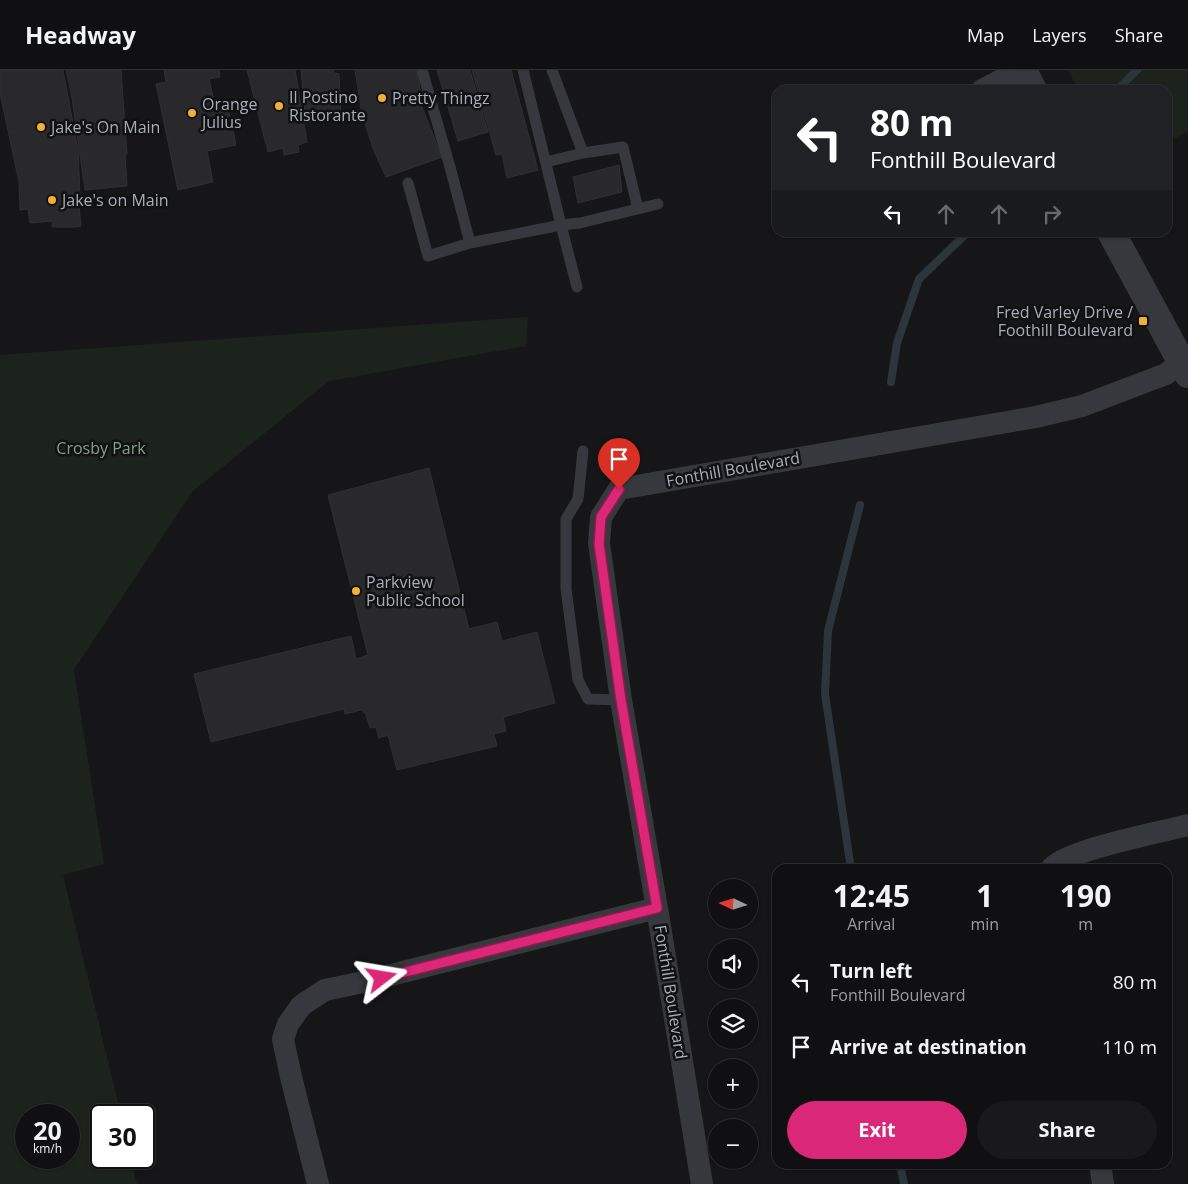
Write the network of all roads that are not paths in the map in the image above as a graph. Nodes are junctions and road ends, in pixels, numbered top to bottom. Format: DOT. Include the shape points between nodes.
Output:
graph roads {
  1 [pos="422,70"];
  2 [pos="523,70"];
  3 [pos="552,70"];
  4 [pos="1022,70"];
  5 [pos="992,85"];
  6 [pos="1030,85"];
  7 [pos="583,153"];
  8 [pos="546,162"];
  9 [pos="408,183"];
  10 [pos="658,204"];
  11 [pos="638,209"];
  12 [pos="561,225"];
  13 [pos="1114,237"];
  14 [pos="470,243"];
  15 [pos="577,287"];
  16 [pos="1184,368"];
  17 [pos="583,451"];
  18 [pos="621,700"];
  19 [pos="1188,825"];
  20 [pos="1056,864"];
  21 [pos="657,908"];
  22 [pos="1101,1169"];
  23 [pos="318,1184"];
  24 [pos="702,1184"];
  25 [pos="1103,1184"];
  1 -- 14 [label="lane"];
  2 -- 8 [label="lane"];
  3 -- 7 [label="lane"];
  4 -- 5 [label="street"];
  4 -- 6 [label="street"];
  7 -- 8 [label="lane"];
  7 -- 11 [label="lane" via="623,147"];
  8 -- 12 [label="lane"];
  9 -- 14 [label="lane" via="428,256"];
  10 -- 11 [label="lane"];
  11 -- 12 [label="lane"];
  12 -- 14 [label="lane"];
  12 -- 15 [label="lane"];
  13 -- 16 [label="street"];
  16 -- 18 [label="street, Fonthill Boulevard" via="1082,406 1036,418 619,489 601,517 599,544"];
  17 -- 18 [label="lane" via="578,499 566,519 566,589 578,680 588,699"];
  18 -- 21 [label="street, Fonthill Boulevard"];
  19 -- 20 [label="street" via="1083,851"];
  21 -- 23 [label="street" via="325,990 301,1006 288,1024 283,1039"];
  21 -- 24 [label="street, Fonthill Boulevard"];
  22 -- 25 [label="street"];
}
